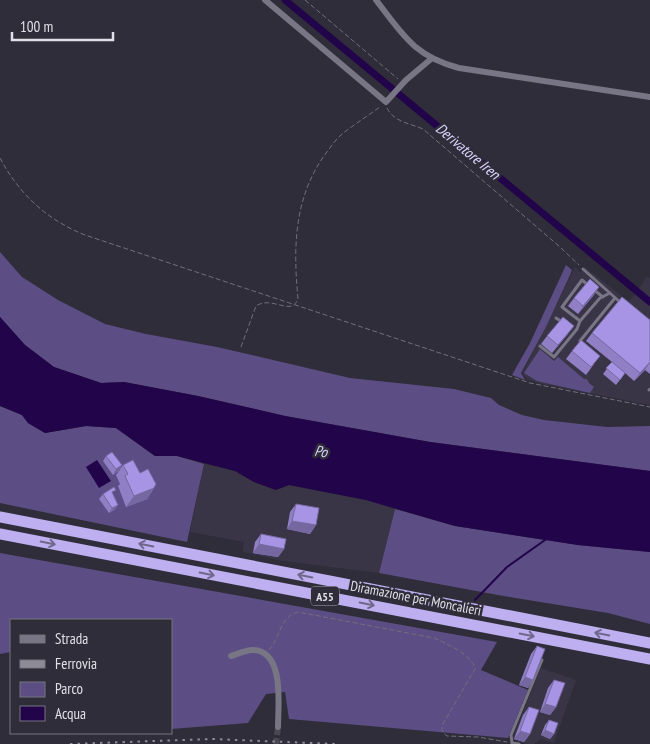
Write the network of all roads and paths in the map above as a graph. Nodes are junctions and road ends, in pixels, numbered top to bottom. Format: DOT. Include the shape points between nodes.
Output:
graph roads {
  1 [pos="265,0"];
  2 [pos="306,0"];
  3 [pos="376,0"];
  4 [pos="431,59"];
  5 [pos="406,80"];
  6 [pos="650,96"];
  7 [pos="386,102"];
  8 [pos="0,158"];
  9 [pos="582,270"];
  10 [pos="610,293"];
  11 [pos="603,296"];
  12 [pos="616,298"];
  13 [pos="296,304"];
  14 [pos="628,309"];
  15 [pos="556,318"];
  16 [pos="580,321"];
  17 [pos="574,333"];
  18 [pos="580,341"];
  19 [pos="540,346"];
  20 [pos="241,347"];
  21 [pos="650,407"];
  22 [pos="0,517"];
  23 [pos="0,534"];
  24 [pos="650,643"];
  25 [pos="266,655"];
  26 [pos="231,656"];
  27 [pos="650,659"];
  28 [pos="542,660"];
  29 [pos="278,727"];
  30 [pos="512,743"];
  31 [pos="519,744"];
  1 -- 7 [label="street"];
  2 -- 5 [label="path" via="400,80"];
  3 -- 4 [label="street" via="412,45"];
  4 -- 5 [label="street"];
  4 -- 6 [label="street" via="459,68"];
  5 -- 7 [label="street"];
  7 -- 9 [label="path" via="388,110 399,122 423,129 560,247"];
  7 -- 13 [label="path" via="340,136 310,180 302,198 297,233"];
  8 -- 13 [label="path" via="27,198 71,230"];
  9 -- 10 [label="lane"];
  10 -- 11 [label="lane"];
  10 -- 12 [label="lane"];
  11 -- 16 [label="lane"];
  11 -- 16 [label="lane" via="582,280 562,307"];
  12 -- 14 [label="lane"];
  12 -- 18 [label="lane"];
  13 -- 20 [label="path" via="289,307 261,302 256,306"];
  13 -- 21 [label="path" via="530,383"];
  15 -- 17 [label="lane"];
  16 -- 17 [label="lane"];
  17 -- 19 [label="lane" via="554,357"];
  24 -- 22 [label="highway, Diramazione per Moncalieri / A55, one-way"];
  23 -- 27 [label="highway, Diramazione per Moncalieri / A55, one-way"];
  25 -- 26 [label="street" via="254,650"];
  25 -- 29 [label="street" via="275,667"];
  25 -- 30 [label="path" via="276,643 286,617 298,612 434,638 470,660 475,669 443,724 443,733"];
  28 -- 30 [label="lane" via="511,735"];
  30 -- 31 [label="lane"];
}
